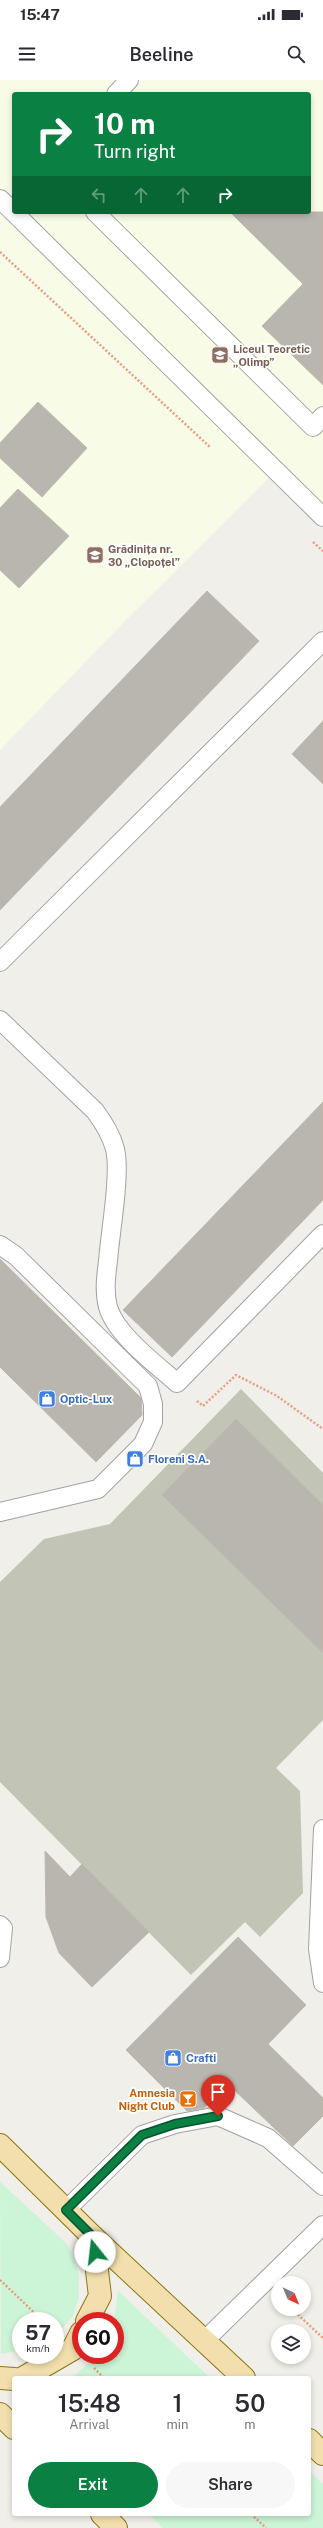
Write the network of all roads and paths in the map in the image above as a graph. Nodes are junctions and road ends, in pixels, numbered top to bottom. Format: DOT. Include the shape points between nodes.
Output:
graph roads {
  1 [pos="130,80"];
  2 [pos="118,92"];
  3 [pos="0,199"];
  4 [pos="12,211"];
  5 [pos="15,214"];
  6 [pos="97,214"];
  7 [pos="0,252"];
  8 [pos="323,416"];
  9 [pos="213,450"];
  10 [pos="323,517"];
  11 [pos="312,541"];
  12 [pos="323,552"];
  13 [pos="323,641"];
  14 [pos="0,962"];
  15 [pos="0,1020"];
  16 [pos="323,1234"];
  17 [pos="0,1245"];
  18 [pos="177,1383"];
  19 [pos="323,1429"];
  20 [pos="0,1512"];
  21 [pos="323,1829"];
  22 [pos="0,1925"];
  23 [pos="0,1958"];
  24 [pos="323,1983"];
  25 [pos="0,2145"];
  26 [pos="323,2186"];
  27 [pos="66,2210"];
  28 [pos="323,2225"];
  29 [pos="93,2237"];
  30 [pos="0,2280"];
  31 [pos="34,2312"];
  32 [pos="92,2312"];
  33 [pos="299,2316"];
  34 [pos="323,2338"];
  35 [pos="204,2340"];
  36 [pos="72,2350"];
  37 [pos="92,2367"];
  38 [pos="26,2376"];
  39 [pos="102,2376"];
  40 [pos="242,2376"];
  41 [pos="0,2378"];
  42 [pos="12,2379"];
  43 [pos="0,2414"];
  44 [pos="12,2426"];
  45 [pos="311,2442"];
  46 [pos="323,2454"];
  47 [pos="104,2516"];
  48 [pos="253,2516"];
  49 [pos="116,2528"];
  50 [pos="266,2528"];
  1 -- 2 [label="lane"];
  3 -- 4 [label="lane"];
  5 -- 10 [label="lane"];
  6 -- 8 [label="lane" via="313,427"];
  7 -- 9 [label="path"];
  11 -- 12 [label="path"];
  13 -- 14 [label="lane"];
  15 -- 18 [label="lane" via="95,1111 107,1128 115,1150 106,1286 109,1308 132,1342"];
  16 -- 18 [label="lane"];
  17 -- 20 [label="lane" via="16,1256 148,1386 153,1404 153,1422 143,1444 98,1489"];
  18 -- 19 [label="path" via="203,1406 236,1375 277,1396"];
  21 -- 24 [label="lane" via="318,1949"];
  22 -- 23 [label="lane" via="3,1928"];
  25 -- 27 [label="main road"];
  26 -- 27 [label="lane" via="268,2138 218,2116 175,2124 142,2135"];
  27 -- 29 [label="main road"];
  28 -- 35 [label="lane"];
  29 -- 32 [label="main road" via="100,2296"];
  29 -- 35 [label="main road"];
  30 -- 31 [label="path"];
  33 -- 34 [label="path"];
  35 -- 40 [label="main road"];
  36 -- 38 [label="main road"];
  37 -- 39 [label="path"];
  41 -- 42 [label="main road"];
  43 -- 44 [label="main road"];
  45 -- 46 [label="main road"];
  47 -- 49 [label="main road"];
  48 -- 50 [label="path"];
}
